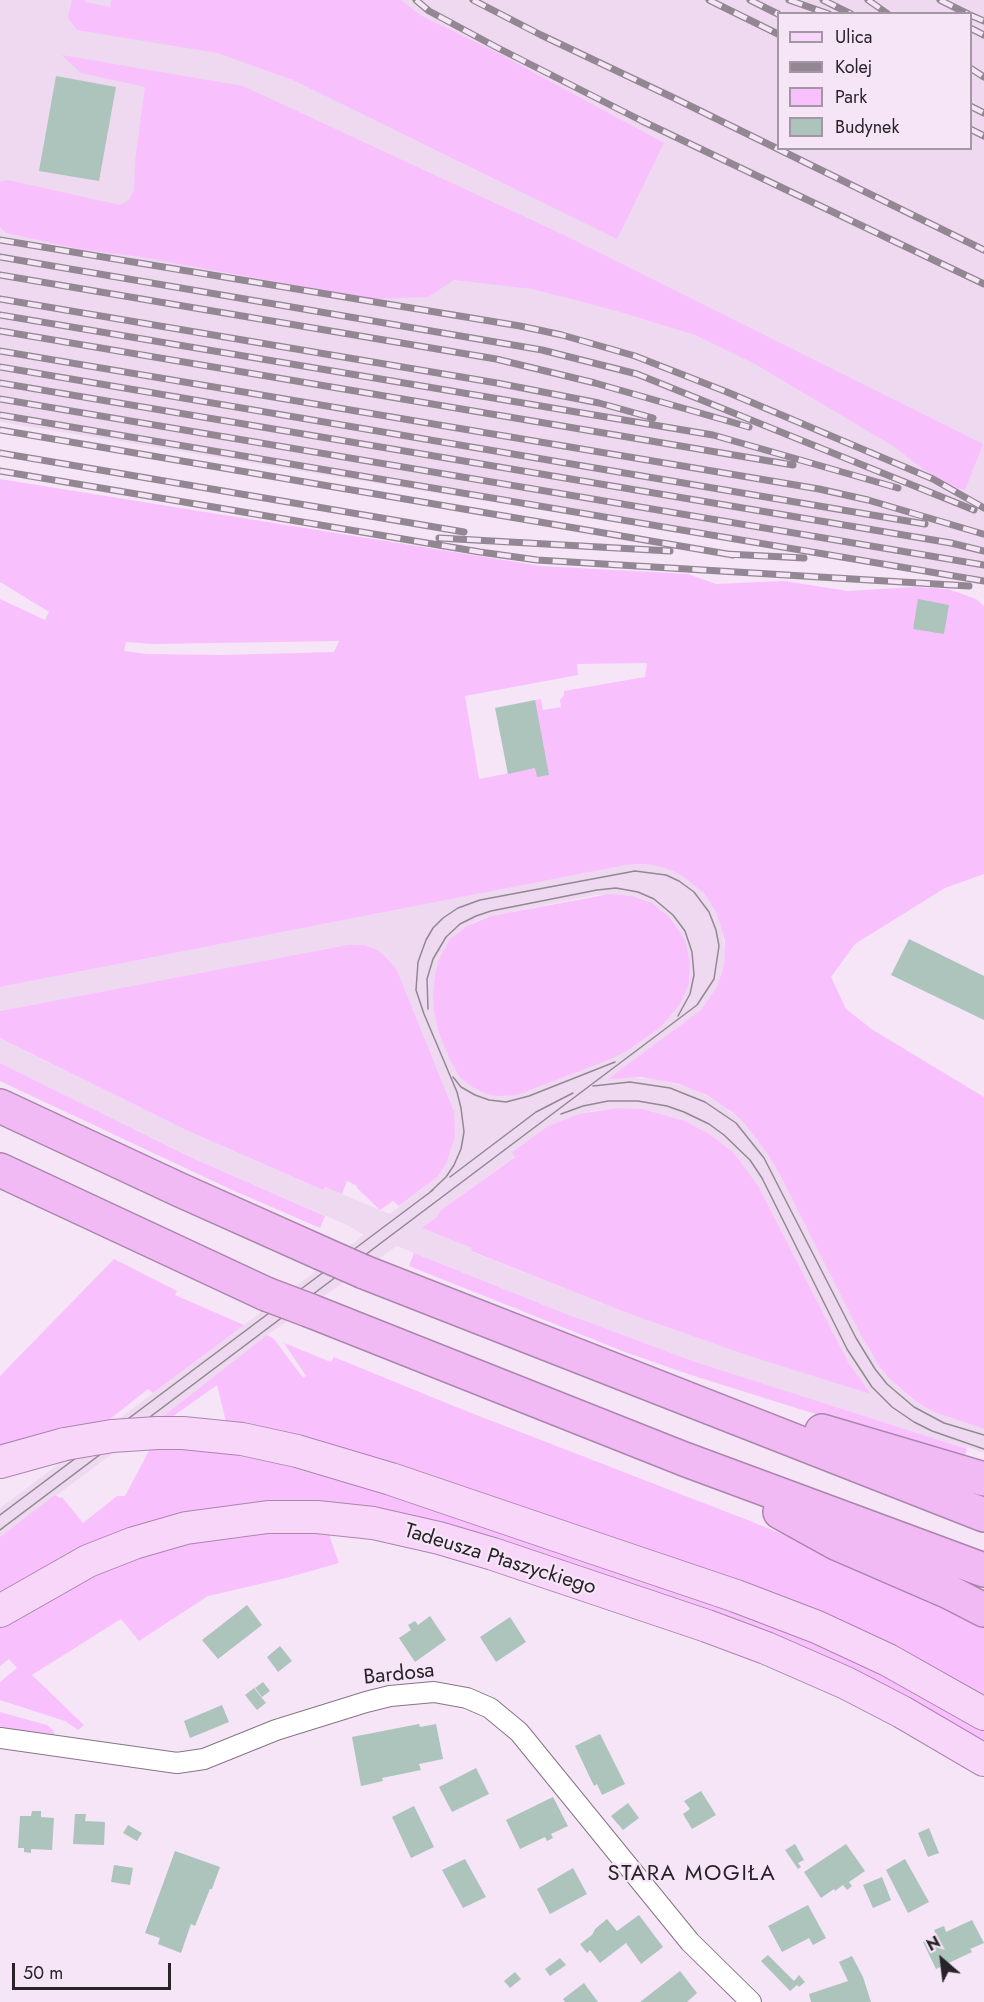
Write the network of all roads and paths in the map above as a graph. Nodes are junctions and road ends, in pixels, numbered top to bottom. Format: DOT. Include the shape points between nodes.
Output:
graph roads {
  1 [pos="0,1106"];
  2 [pos="0,1170"];
  3 [pos="647,1383"];
  4 [pos="684,1459"];
  5 [pos="0,1462"];
  6 [pos="984,1479"];
  7 [pos="984,1515"];
  8 [pos="984,1570"];
  9 [pos="984,1610"];
  10 [pos="0,1611"];
  11 [pos="984,1714"];
  12 [pos="0,1738"];
  13 [pos="984,1760"];
  14 [pos="751,2002"];
  1 -- 3 [label="highway, bridge" via="364,1272"];
  2 -- 4 [label="highway, bridge" via="266,1294"];
  3 -- 6 [label="highway"];
  3 -- 7 [label="highway"];
  4 -- 8 [label="highway"];
  4 -- 9 [label="highway" via="836,1543"];
  5 -- 11 [label="main road, Tadeusza Ptaszyckiego, bridge" via="65,1444 157,1433 242,1439 297,1451 391,1479 817,1627 888,1660"];
  10 -- 13 [label="main road, Tadeusza Ptaszyckiego" via="88,1561 186,1528 268,1517 373,1523 493,1554 766,1648 911,1716"];
  12 -- 14 [label="street, Bardosa" via="162,1762 191,1762 366,1702 434,1692 467,1698 490,1708 523,1737 684,1934"];
}
